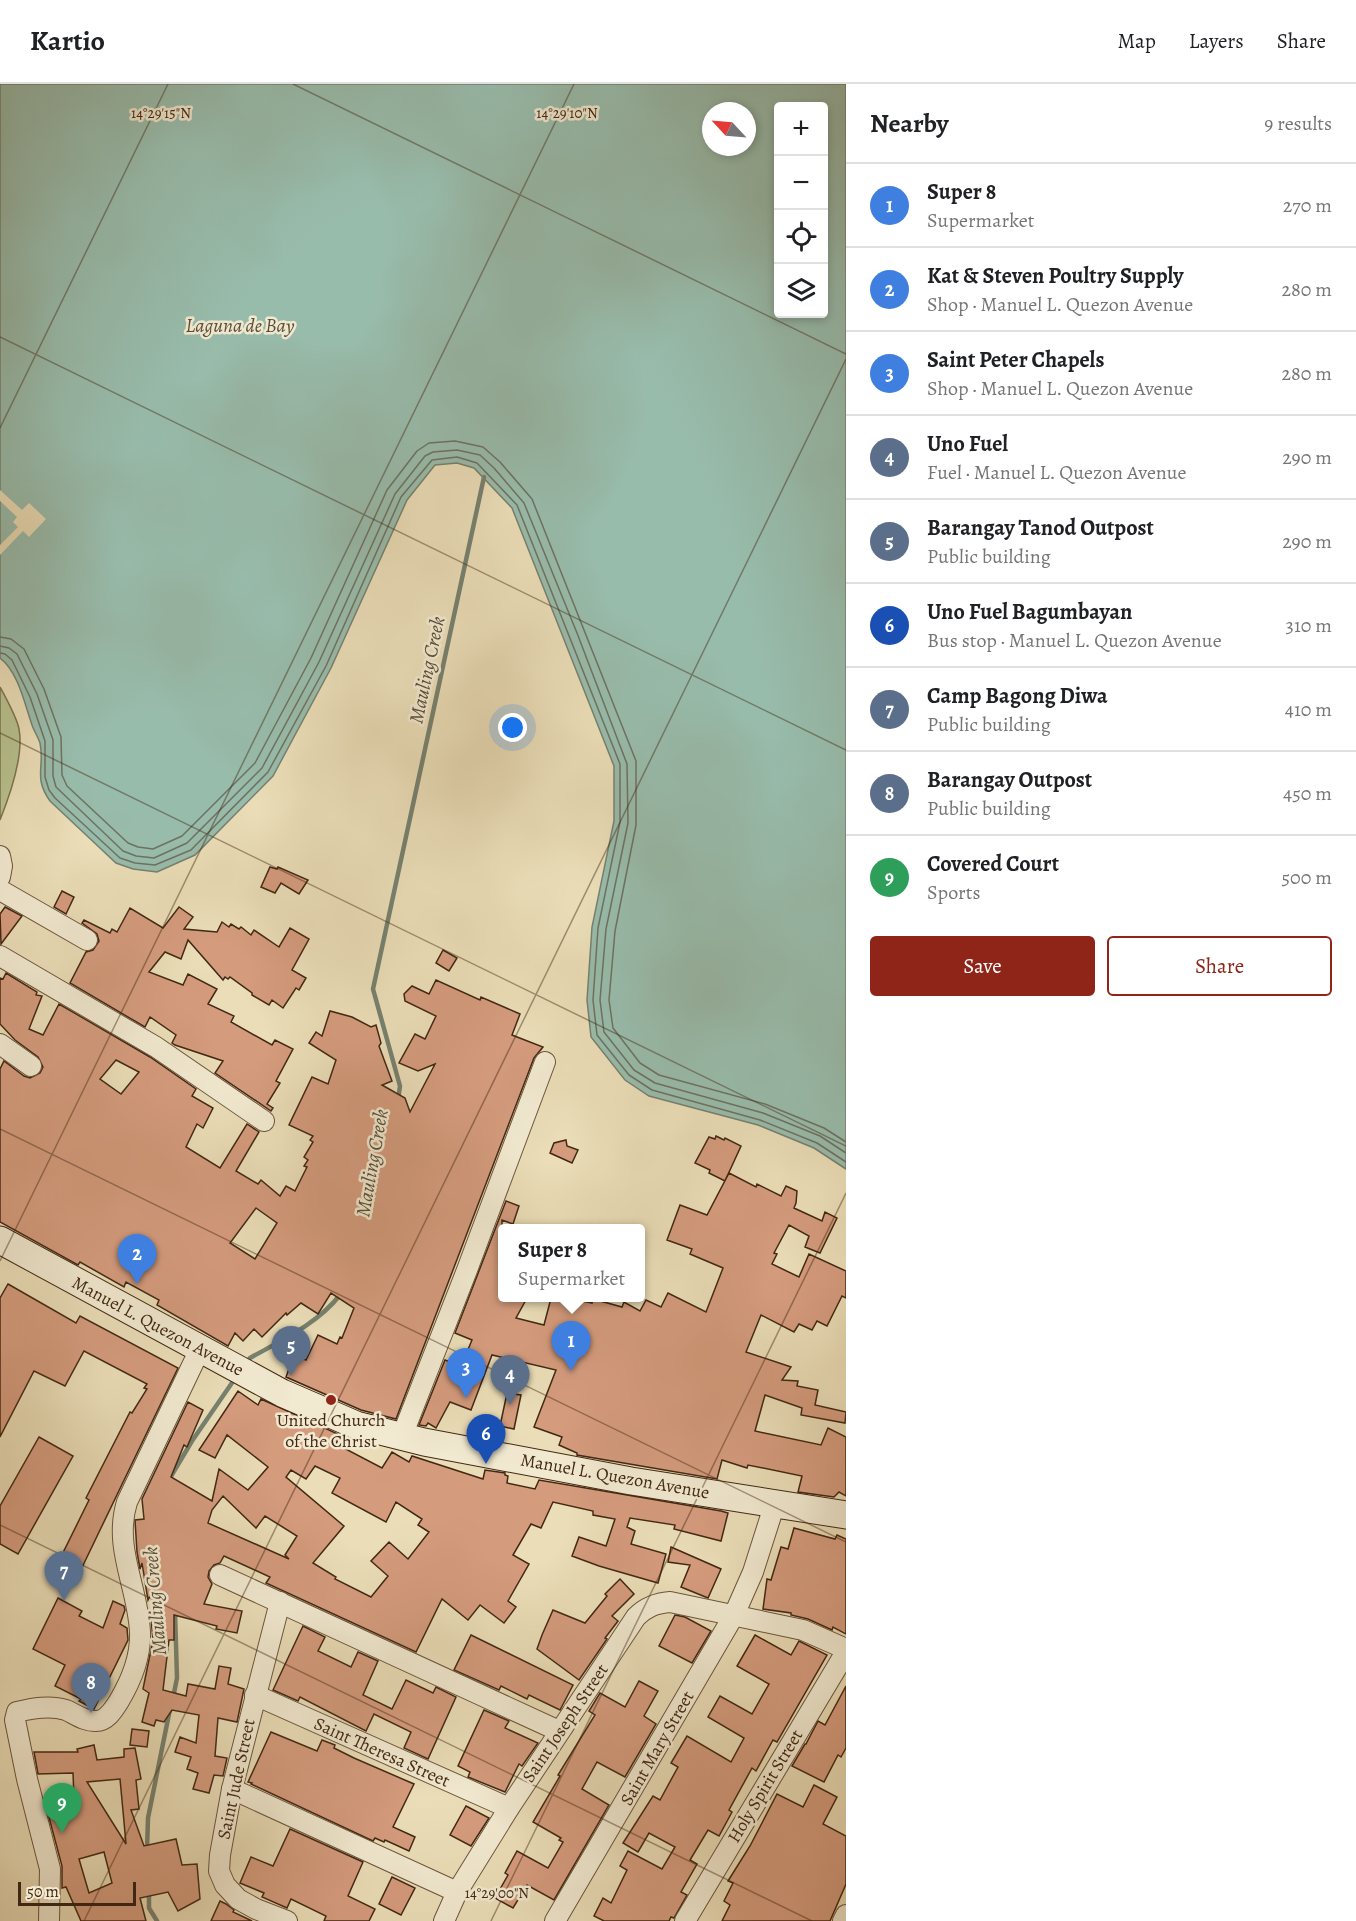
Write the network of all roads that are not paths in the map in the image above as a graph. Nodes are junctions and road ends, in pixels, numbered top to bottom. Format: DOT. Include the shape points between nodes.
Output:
graph roads {
  1 [pos="0,856"];
  2 [pos="0,876"];
  3 [pos="0,890"];
  4 [pos="87,940"];
  5 [pos="0,956"];
  6 [pos="0,1044"];
  7 [pos="545,1062"];
  8 [pos="31,1066"];
  9 [pos="264,1121"];
  10 [pos="0,1240"];
  11 [pos="204,1351"];
  12 [pos="402,1436"];
  13 [pos="775,1503"];
  14 [pos="846,1515"];
  15 [pos="220,1575"];
  16 [pos="280,1602"];
  17 [pos="734,1615"];
  18 [pos="846,1650"];
  19 [pos="255,1695"];
  20 [pos="559,1731"];
  21 [pos="232,1789"];
  22 [pos="509,1808"];
  23 [pos="457,1892"];
  24 [pos="846,1915"];
  25 [pos="49,1921"];
  26 [pos="287,1921"];
  27 [pos="444,1921"];
  28 [pos="555,1921"];
  29 [pos="685,1921"];
  30 [pos="843,1921"];
  1 -- 2 [label="street"];
  3 -- 4 [label="street"];
  5 -- 9 [label="street" via="156,1047"];
  6 -- 8 [label="street"];
  7 -- 12 [label="street"];
  10 -- 11 [label="main road, Manuel L. Quezon Avenue"];
  11 -- 12 [label="main road, Manuel L. Quezon Avenue" via="324,1413"];
  11 -- 25 [label="street" via="122,1517 122,1540 140,1634 131,1681 107,1718 96,1721 51,1707 17,1712 15,1720 27,1779 50,1869"];
  12 -- 13 [label="main road, Manuel L. Quezon Avenue"];
  13 -- 14 [label="main road, Manuel L. Quezon Avenue"];
  13 -- 17 [label="street, Saint Mary Street" via="753,1572"];
  15 -- 16 [label="street"];
  16 -- 19 [label="street, Saint Jude Street"];
  16 -- 20 [label="street"];
  17 -- 18 [label="street, Saint Joseph Street" via="803,1630"];
  17 -- 20 [label="street, Saint Joseph Street" via="670,1602 643,1610"];
  17 -- 28 [label="street, Saint Mary Street"];
  18 -- 29 [label="street, Holy Spirit Street"];
  19 -- 21 [label="street, Saint Jude Street"];
  19 -- 22 [label="street, Saint Theresa Street"];
  20 -- 22 [label="street, Saint Joseph Street"];
  21 -- 23 [label="street"];
  21 -- 26 [label="street, Saint Jude Street" via="219,1855 225,1885 238,1899"];
  22 -- 23 [label="street, Saint Joseph Street"];
  23 -- 27 [label="street, Saint Joseph Street"];
  24 -- 30 [label="street"];
}
